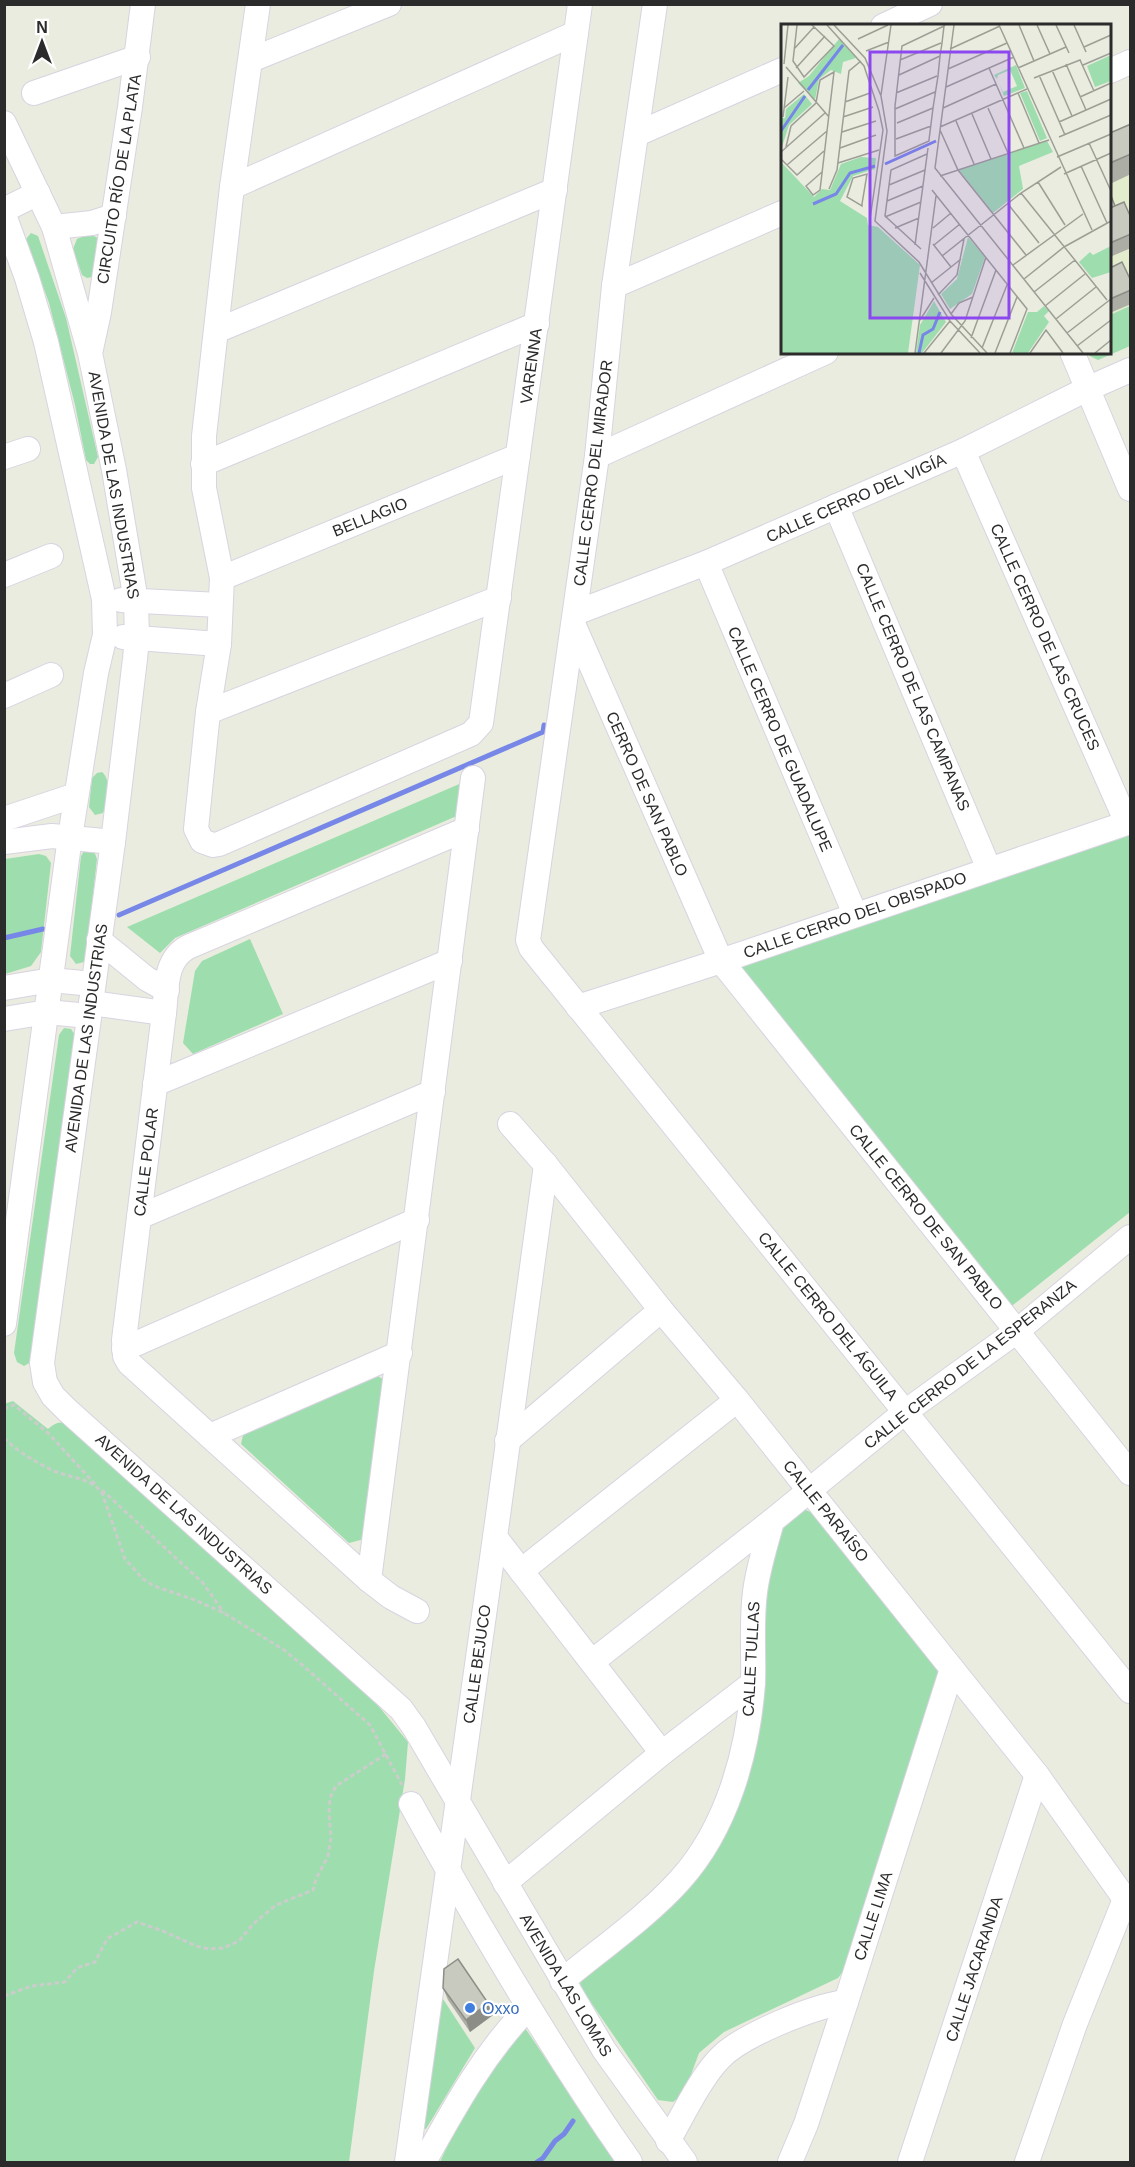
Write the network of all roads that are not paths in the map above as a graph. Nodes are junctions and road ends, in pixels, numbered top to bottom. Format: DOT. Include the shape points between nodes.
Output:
graph roads {
  1 [pos="143,4"];
  2 [pos="258,4"];
  3 [pos="389,4"];
  4 [pos="580,4"];
  5 [pos="655,4"];
  6 [pos="930,4"];
  7 [pos="887,24"];
  8 [pos="576,33"];
  9 [pos="138,57"];
  10 [pos="251,60"];
  11 [pos="1131,62"];
  12 [pos="781,71"];
  13 [pos="1111,71"];
  14 [pos="34,93"];
  15 [pos="4,123"];
  16 [pos="637,134"];
  17 [pos="232,187"];
  18 [pos="555,190"];
  19 [pos="38,193"];
  20 [pos="4,210"];
  21 [pos="781,214"];
  22 [pos="4,215"];
  23 [pos="114,216"];
  24 [pos="54,227"];
  25 [pos="614,286"];
  26 [pos="537,324"];
  27 [pos="216,331"];
  28 [pos="90,353"];
  29 [pos="822,354"];
  30 [pos="1073,354"];
  31 [pos="1131,370"];
  32 [pos="1087,389"];
  33 [pos="28,449"];
  34 [pos="963,450"];
  35 [pos="518,456"];
  36 [pos="597,456"];
  37 [pos="4,457"];
  38 [pos="203,464"];
  39 [pos="114,470"];
  40 [pos="78,477"];
  41 [pos="1131,489"];
  42 [pos="836,506"];
  43 [pos="51,556"];
  44 [pos="706,563"];
  45 [pos="4,575"];
  46 [pos="222,578"];
  47 [pos="499,598"];
  48 [pos="104,599"];
  49 [pos="136,601"];
  50 [pos="219,605"];
  51 [pos="574,619"];
  52 [pos="105,635"];
  53 [pos="137,638"];
  54 [pos="219,644"];
  55 [pos="51,675"];
  56 [pos="4,696"];
  57 [pos="208,712"];
  58 [pos="81,765"];
  59 [pos="122,767"];
  60 [pos="473,778"];
  61 [pos="76,795"];
  62 [pos="4,819"];
  63 [pos="1129,822"];
  64 [pos="467,829"];
  65 [pos="70,837"];
  66 [pos="4,842"];
  67 [pos="112,842"];
  68 [pos="988,869"];
  69 [pos="855,914"];
  70 [pos="99,940"];
  71 [pos="528,940"];
  72 [pos="450,961"];
  73 [pos="721,961"];
  74 [pos="51,980"];
  75 [pos="4,988"];
  76 [pos="91,1001"];
  77 [pos="165,1002"];
  78 [pos="578,1006"];
  79 [pos="47,1012"];
  80 [pos="4,1019"];
  81 [pos="155,1084"];
  82 [pos="433,1092"];
  83 [pos="510,1124"];
  84 [pos="546,1165"];
  85 [pos="139,1217"];
  86 [pos="417,1220"];
  87 [pos="1130,1240"];
  88 [pos="661,1310"];
  89 [pos="4,1324"];
  90 [pos="1017,1331"];
  91 [pos="124,1349"];
  92 [pos="400,1353"];
  93 [pos="737,1400"];
  94 [pos="906,1412"];
  95 [pos="210,1436"];
  96 [pos="507,1441"];
  97 [pos="1131,1473"];
  98 [pos="809,1491"];
  99 [pos="772,1521"];
  100 [pos="495,1537"];
  101 [pos="521,1571"];
  102 [pos="369,1580"];
  103 [pos="417,1611"];
  104 [pos="593,1662"];
  105 [pos="952,1669"];
  106 [pos="753,1683"];
  107 [pos="1131,1691"];
  108 [pos="662,1753"];
  109 [pos="1037,1775"];
  110 [pos="457,1800"];
  111 [pos="411,1804"];
  112 [pos="448,1870"];
  113 [pos="505,1883"];
  114 [pos="1128,1903"];
  115 [pos="561,1981"];
  116 [pos="846,2002"];
  117 [pos="528,2008"];
  118 [pos="668,2141"];
  119 [pos="407,2163"];
  120 [pos="424,2163"];
  121 [pos="630,2163"];
  122 [pos="685,2163"];
  123 [pos="790,2163"];
  124 [pos="910,2163"];
  125 [pos="1027,2163"];
  1 -- 9 [label="street, CIRCUITO RÍO DE LA PLATA"];
  2 -- 10 [label="street"];
  3 -- 10 [label="street"];
  4 -- 8 [label="street, VARENNA"];
  5 -- 16 [label="street, CALLE CERRO DEL MIRADOR"];
  6 -- 7 [label="street"];
  8 -- 17 [label="street"];
  8 -- 18 [label="street, VARENNA"];
  9 -- 14 [label="street"];
  9 -- 23 [label="street, CIRCUITO RÍO DE LA PLATA"];
  10 -- 17 [label="street"];
  11 -- 13 [label="street"];
  12 -- 16 [label="street"];
  15 -- 19 [label="street, AVENIDA DE LAS INDUSTRIAS"];
  16 -- 25 [label="street, CALLE CERRO DEL MIRADOR"];
  17 -- 27 [label="street"];
  18 -- 26 [label="street, VARENNA"];
  18 -- 27 [label="street"];
  19 -- 20 [label="street"];
  19 -- 24 [label="street, AVENIDA DE LAS INDUSTRIAS"];
  21 -- 25 [label="street"];
  22 -- 40 [label="street, AVENIDA DE LAS INDUSTRIAS" via="46,342"];
  23 -- 24 [label="street" via="93,223"];
  23 -- 28 [label="street, CIRCUITO RÍO DE LA PLATA"];
  24 -- 28 [label="street, AVENIDA DE LAS INDUSTRIAS"];
  25 -- 36 [label="street, CALLE CERRO DEL MIRADOR"];
  26 -- 35 [label="street, VARENNA"];
  26 -- 38 [label="street"];
  27 -- 38 [label="street"];
  28 -- 39 [label="street, AVENIDA DE LAS INDUSTRIAS"];
  29 -- 36 [label="street"];
  30 -- 32 [label="street"];
  31 -- 32 [label="street, CALLE CERRO DEL VIGÍA"];
  32 -- 34 [label="street, CALLE CERRO DEL VIGÍA"];
  32 -- 41 [label="street"];
  33 -- 37 [label="street"];
  34 -- 42 [label="street, CALLE CERRO DEL VIGÍA"];
  34 -- 63 [label="street, CALLE CERRO DE LAS CRUCES"];
  35 -- 46 [label="street, BELLAGIO"];
  35 -- 47 [label="street, VARENNA"];
  36 -- 51 [label="street, CALLE CERRO DEL MIRADOR"];
  38 -- 46 [label="street"];
  39 -- 40 [label="street" via="107,483 99,486 88,486"];
  39 -- 49 [label="street, AVENIDA DE LAS INDUSTRIAS"];
  40 -- 48 [label="street, AVENIDA DE LAS INDUSTRIAS"];
  42 -- 44 [label="street, CALLE CERRO DEL VIGÍA"];
  42 -- 68 [label="street, CALLE CERRO DE LAS CAMPANAS"];
  43 -- 45 [label="street"];
  44 -- 51 [label="street, CALLE CERRO DEL VIGÍA"];
  44 -- 69 [label="street, CALLE CERRO DE GUADALUPE"];
  46 -- 50 [label="street"];
  47 -- 57 [label="street"];
  47 -- 57 [label="street, VARENNA" via="483,718 471,735 213,845 202,841 196,829"];
  48 -- 49 [label="street"];
  48 -- 52 [label="street, AVENIDA DE LAS INDUSTRIAS"];
  49 -- 50 [label="street"];
  49 -- 53 [label="street, AVENIDA DE LAS INDUSTRIAS"];
  50 -- 54 [label="street"];
  51 -- 71 [label="street, CALLE CERRO DEL MIRADOR"];
  51 -- 73 [label="street, CERRO DE SAN PABLO"];
  52 -- 53 [label="street"];
  52 -- 58 [label="street, AVENIDA DE LAS INDUSTRIAS"];
  53 -- 54 [label="street"];
  53 -- 59 [label="street, AVENIDA DE LAS INDUSTRIAS"];
  54 -- 57 [label="street"];
  55 -- 56 [label="street"];
  58 -- 59 [label="street" via="98,752 112,754"];
  58 -- 61 [label="street, AVENIDA DE LAS INDUSTRIAS"];
  59 -- 67 [label="street, AVENIDA DE LAS INDUSTRIAS"];
  60 -- 64 [label="street"];
  61 -- 62 [label="street"];
  61 -- 65 [label="street, AVENIDA DE LAS INDUSTRIAS"];
  63 -- 68 [label="street, CALLE CERRO DEL OBISPADO"];
  64 -- 72 [label="street"];
  64 -- 77 [label="street, CALLE POLAR" via="188,947 173,959"];
  65 -- 66 [label="street"];
  65 -- 67 [label="street"];
  65 -- 74 [label="street, AVENIDA DE LAS INDUSTRIAS"];
  67 -- 70 [label="street, AVENIDA DE LAS INDUSTRIAS"];
  68 -- 69 [label="street, CALLE CERRO DEL OBISPADO"];
  69 -- 73 [label="street, CALLE CERRO DEL OBISPADO"];
  70 -- 76 [label="street, AVENIDA DE LAS INDUSTRIAS"];
  70 -- 77 [label="street" via="147,979"];
  71 -- 78 [label="street, CALLE CERRO DEL ÁGUILA"];
  72 -- 81 [label="street"];
  72 -- 82 [label="street"];
  73 -- 78 [label="street, CALLE CERRO DEL OBISPADO"];
  73 -- 90 [label="street, CALLE CERRO DE SAN PABLO"];
  74 -- 75 [label="street"];
  74 -- 76 [label="street"];
  74 -- 79 [label="street, AVENIDA DE LAS INDUSTRIAS"];
  76 -- 77 [label="street"];
  76 -- 79 [label="street"];
  76 -- 110 [label="street, AVENIDA DE LAS INDUSTRIAS" via="42,1363 45,1382 66,1410 392,1700 414,1727"];
  77 -- 81 [label="street, CALLE POLAR"];
  78 -- 94 [label="street, CALLE CERRO DEL ÁGUILA"];
  79 -- 80 [label="street"];
  79 -- 89 [label="street, AVENIDA DE LAS INDUSTRIAS"];
  81 -- 85 [label="street, CALLE POLAR"];
  82 -- 85 [label="street"];
  82 -- 86 [label="street"];
  83 -- 84 [label="street, CALLE PARAÍSO"];
  84 -- 88 [label="street, CALLE PARAÍSO"];
  84 -- 96 [label="street, CALLE BEJUCO"];
  85 -- 91 [label="street, CALLE POLAR"];
  86 -- 91 [label="street"];
  86 -- 92 [label="street"];
  87 -- 90 [label="street, CALLE CERRO DE LA ESPERANZA"];
  88 -- 93 [label="street, CALLE PARAÍSO"];
  88 -- 96 [label="street"];
  90 -- 94 [label="street, CALLE CERRO DE LA ESPERANZA"];
  90 -- 97 [label="street, CALLE CERRO DE SAN PABLO"];
  91 -- 95 [label="street" via="129,1363"];
  92 -- 95 [label="street"];
  92 -- 102 [label="street"];
  93 -- 98 [label="street, CALLE PARAÍSO"];
  93 -- 101 [label="street"];
  94 -- 98 [label="street, CALLE CERRO DE LA ESPERANZA"];
  94 -- 107 [label="street, CALLE CERRO DEL ÁGUILA"];
  95 -- 102 [label="street"];
  96 -- 100 [label="street, CALLE BEJUCO"];
  98 -- 99 [label="street, CALLE CERRO DE LA ESPERANZA"];
  98 -- 105 [label="street, CALLE PARAÍSO"];
  99 -- 104 [label="street, CALLE CERRO DE LA ESPERANZA"];
  99 -- 106 [label="street, CALLE TULLAS" via="755,1589"];
  100 -- 101 [label="street"];
  100 -- 110 [label="street, CALLE BEJUCO"];
  101 -- 104 [label="street"];
  102 -- 103 [label="street"];
  104 -- 108 [label="street"];
  105 -- 109 [label="street, CALLE PARAÍSO"];
  105 -- 116 [label="street, CALLE LIMA"];
  106 -- 108 [label="street"];
  106 -- 115 [label="street, CALLE TULLAS" via="736,1777 698,1858 650,1908"];
  108 -- 113 [label="street"];
  109 -- 114 [label="street, CALLE PARAÍSO"];
  109 -- 124 [label="street, CALLE JACARANDA"];
  110 -- 112 [label="street, CALLE BEJUCO"];
  110 -- 113 [label="street, AVENIDA LAS LOMAS"];
  111 -- 112 [label="street"];
  112 -- 117 [label="street"];
  112 -- 119 [label="street, CALLE BEJUCO"];
  113 -- 115 [label="street, AVENIDA LAS LOMAS"];
  114 -- 125 [label="street" via="1075,2024"];
  115 -- 118 [label="street, AVENIDA LAS LOMAS"];
  116 -- 118 [label="street" via="826,2005 730,2049 710,2071"];
  116 -- 123 [label="street, CALLE LIMA"];
  117 -- 120 [label="street" via="477,2070"];
  117 -- 121 [label="street"];
  118 -- 122 [label="street, AVENIDA LAS LOMAS"];
}
